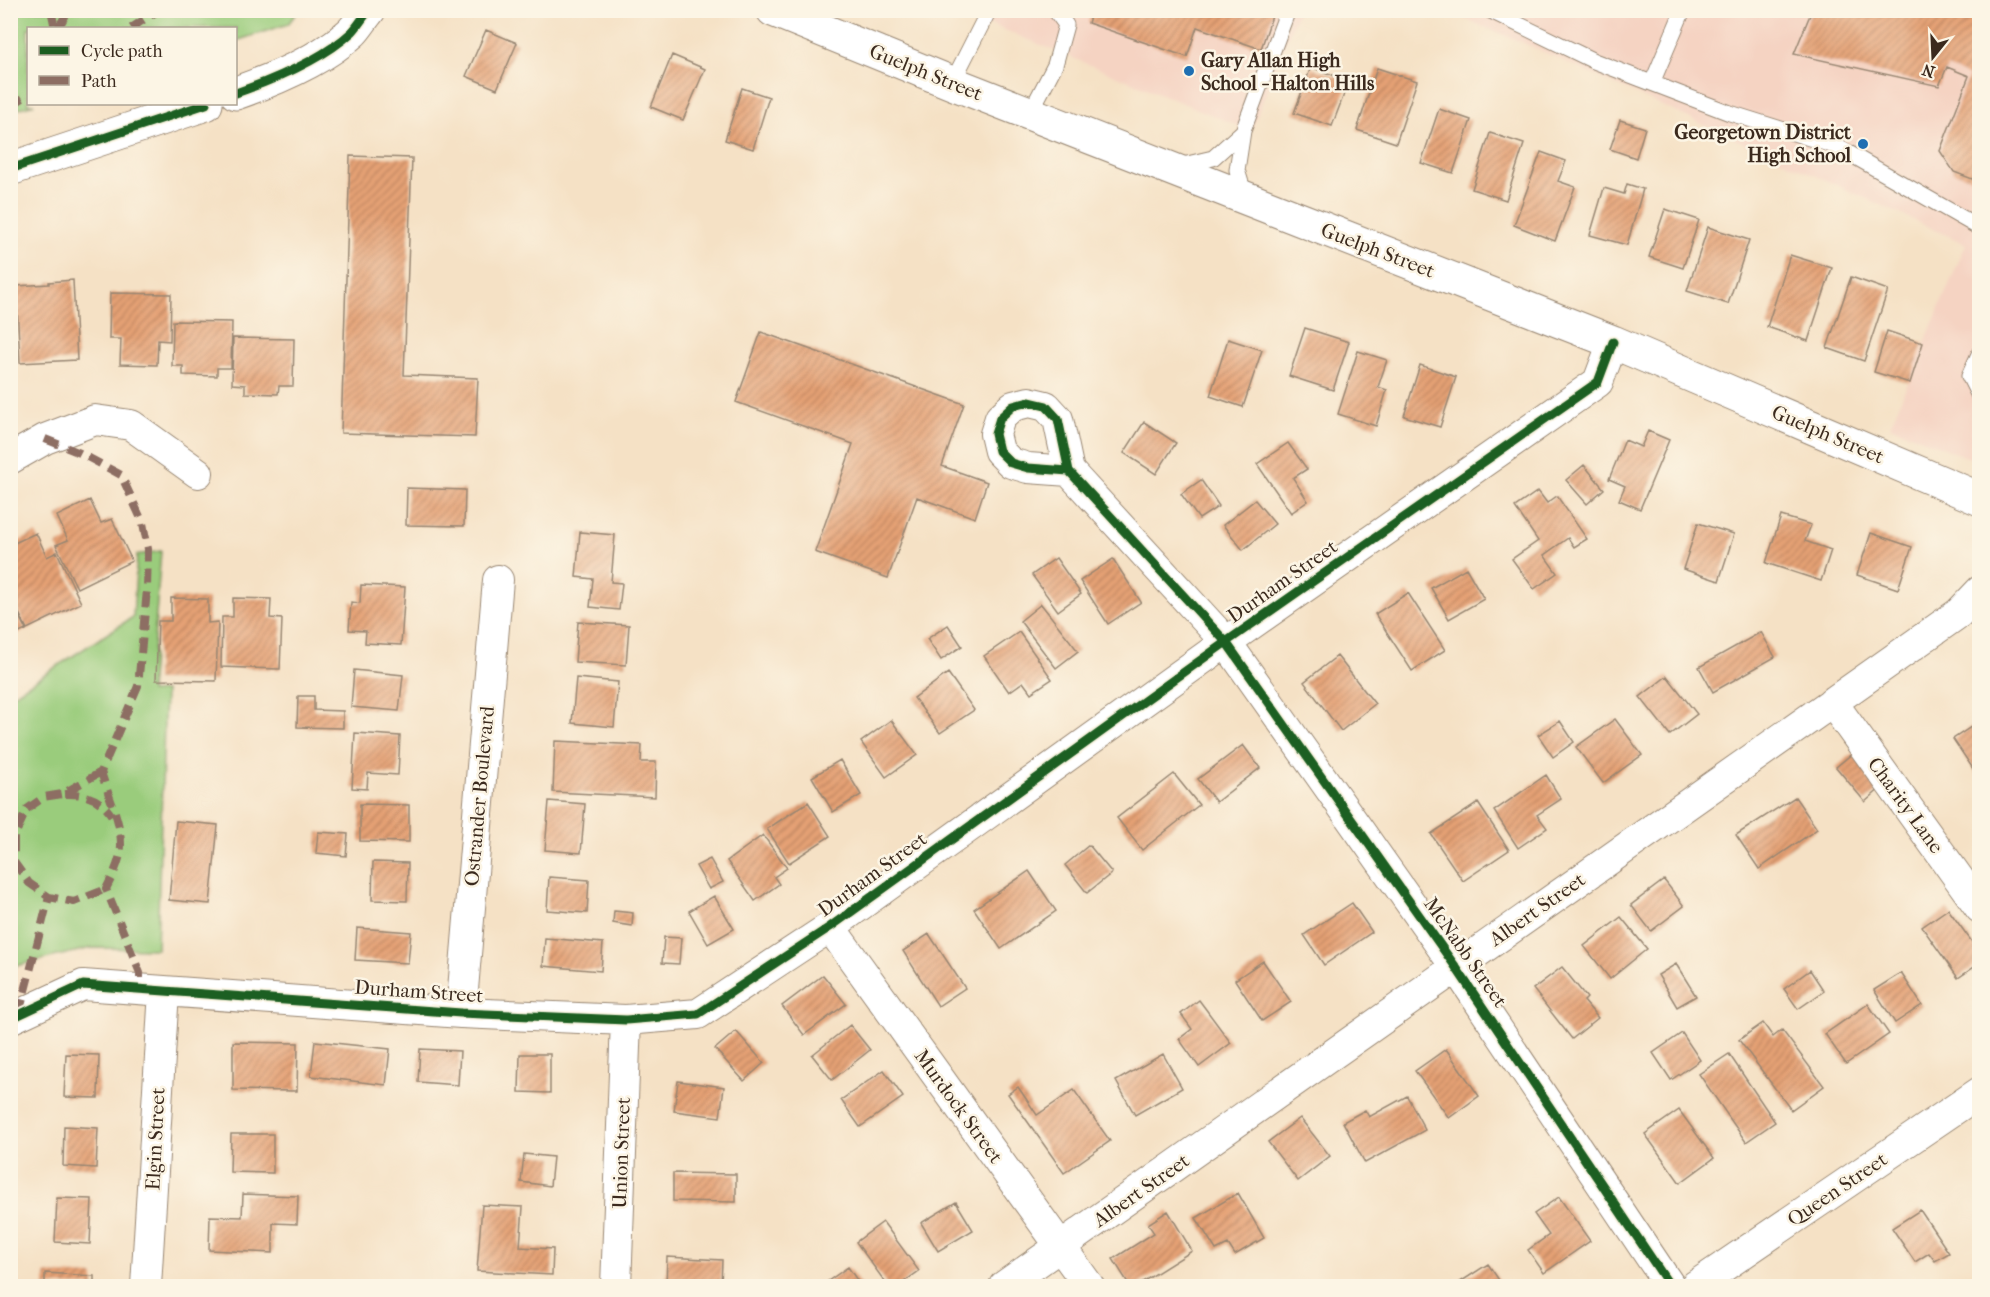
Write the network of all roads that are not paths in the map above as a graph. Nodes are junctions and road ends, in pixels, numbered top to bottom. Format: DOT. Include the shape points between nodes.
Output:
graph roads {
  1 [pos="773,10"];
  2 [pos="988,10"];
  3 [pos="1055,10"];
  4 [pos="1287,10"];
  5 [pos="1489,10"];
  6 [pos="1683,10"];
  7 [pos="369,11"];
  8 [pos="952,83"];
  9 [pos="1652,83"];
  10 [pos="237,93"];
  11 [pos="203,105"];
  12 [pos="1030,113"];
  13 [pos="1243,132"];
  14 [pos="1169,168"];
  15 [pos="10,169"];
  16 [pos="1246,199"];
  17 [pos="1980,228"];
  18 [pos="1613,342"];
  19 [pos="1980,352"];
  20 [pos="1980,398"];
  21 [pos="10,459"];
  22 [pos="1069,471"];
  23 [pos="198,473"];
  24 [pos="1980,499"];
  25 [pos="498,580"];
  26 [pos="1980,591"];
  27 [pos="1226,642"];
  28 [pos="1832,702"];
  29 [pos="1980,908"];
  30 [pos="830,927"];
  31 [pos="1455,966"];
  32 [pos="164,991"];
  33 [pos="461,1013"];
  34 [pos="10,1019"];
  35 [pos="626,1020"];
  36 [pos="1980,1092"];
  37 [pos="1060,1247"];
  38 [pos="146,1287"];
  39 [pos="616,1287"];
  40 [pos="1004,1287"];
  41 [pos="1089,1287"];
  42 [pos="1670,1287"];
  43 [pos="1695,1287"];
  1 -- 8 [label="main road, Guelph Street"];
  2 -- 8 [label="lane"];
  3 -- 12 [label="lane" via="1066,25 1055,65"];
  4 -- 13 [label="lane"];
  5 -- 9 [label="lane" via="1594,61"];
  6 -- 9 [label="lane"];
  7 -- 10 [label="main road" via="352,32 310,61"];
  8 -- 12 [label="main road, Guelph Street"];
  9 -- 17 [label="lane" via="1838,147"];
  11 -- 15 [label="main road"];
  12 -- 14 [label="main road, Guelph Street"];
  13 -- 14 [label="lane" via="1213,158"];
  13 -- 16 [label="lane" via="1237,170"];
  14 -- 16 [label="main road, Guelph Street"];
  16 -- 18 [label="main road, Guelph Street"];
  18 -- 24 [label="main road, Guelph Street"];
  18 -- 27 [label="street, Durham Street" via="1598,382"];
  19 -- 20 [label="lane" via="1969,376"];
  21 -- 23 [label="street" via="45,439 95,420 131,425"];
  22 -- 27 [label="street, McNabb Street"];
  25 -- 33 [label="street, Ostrander Boulevard"];
  26 -- 28 [label="street, Albert Street" via="1959,613"];
  27 -- 30 [label="street, Durham Street"];
  27 -- 31 [label="street, McNabb Street"];
  28 -- 29 [label="street, Charity Lane"];
  28 -- 31 [label="street, Albert Street"];
  30 -- 35 [label="street, Durham Street" via="698,1014"];
  30 -- 37 [label="street, Murdock Street"];
  31 -- 37 [label="street, Albert Street"];
  31 -- 42 [label="street, McNabb Street"];
  32 -- 33 [label="street, Durham Street"];
  32 -- 34 [label="street, Durham Street" via="83,985"];
  32 -- 38 [label="street, Elgin Street"];
  33 -- 35 [label="street, Durham Street"];
  35 -- 39 [label="street, Union Street"];
  36 -- 43 [label="street, Queen Street"];
  37 -- 40 [label="street, Albert Street"];
  37 -- 41 [label="street, Murdock Street"];
}
